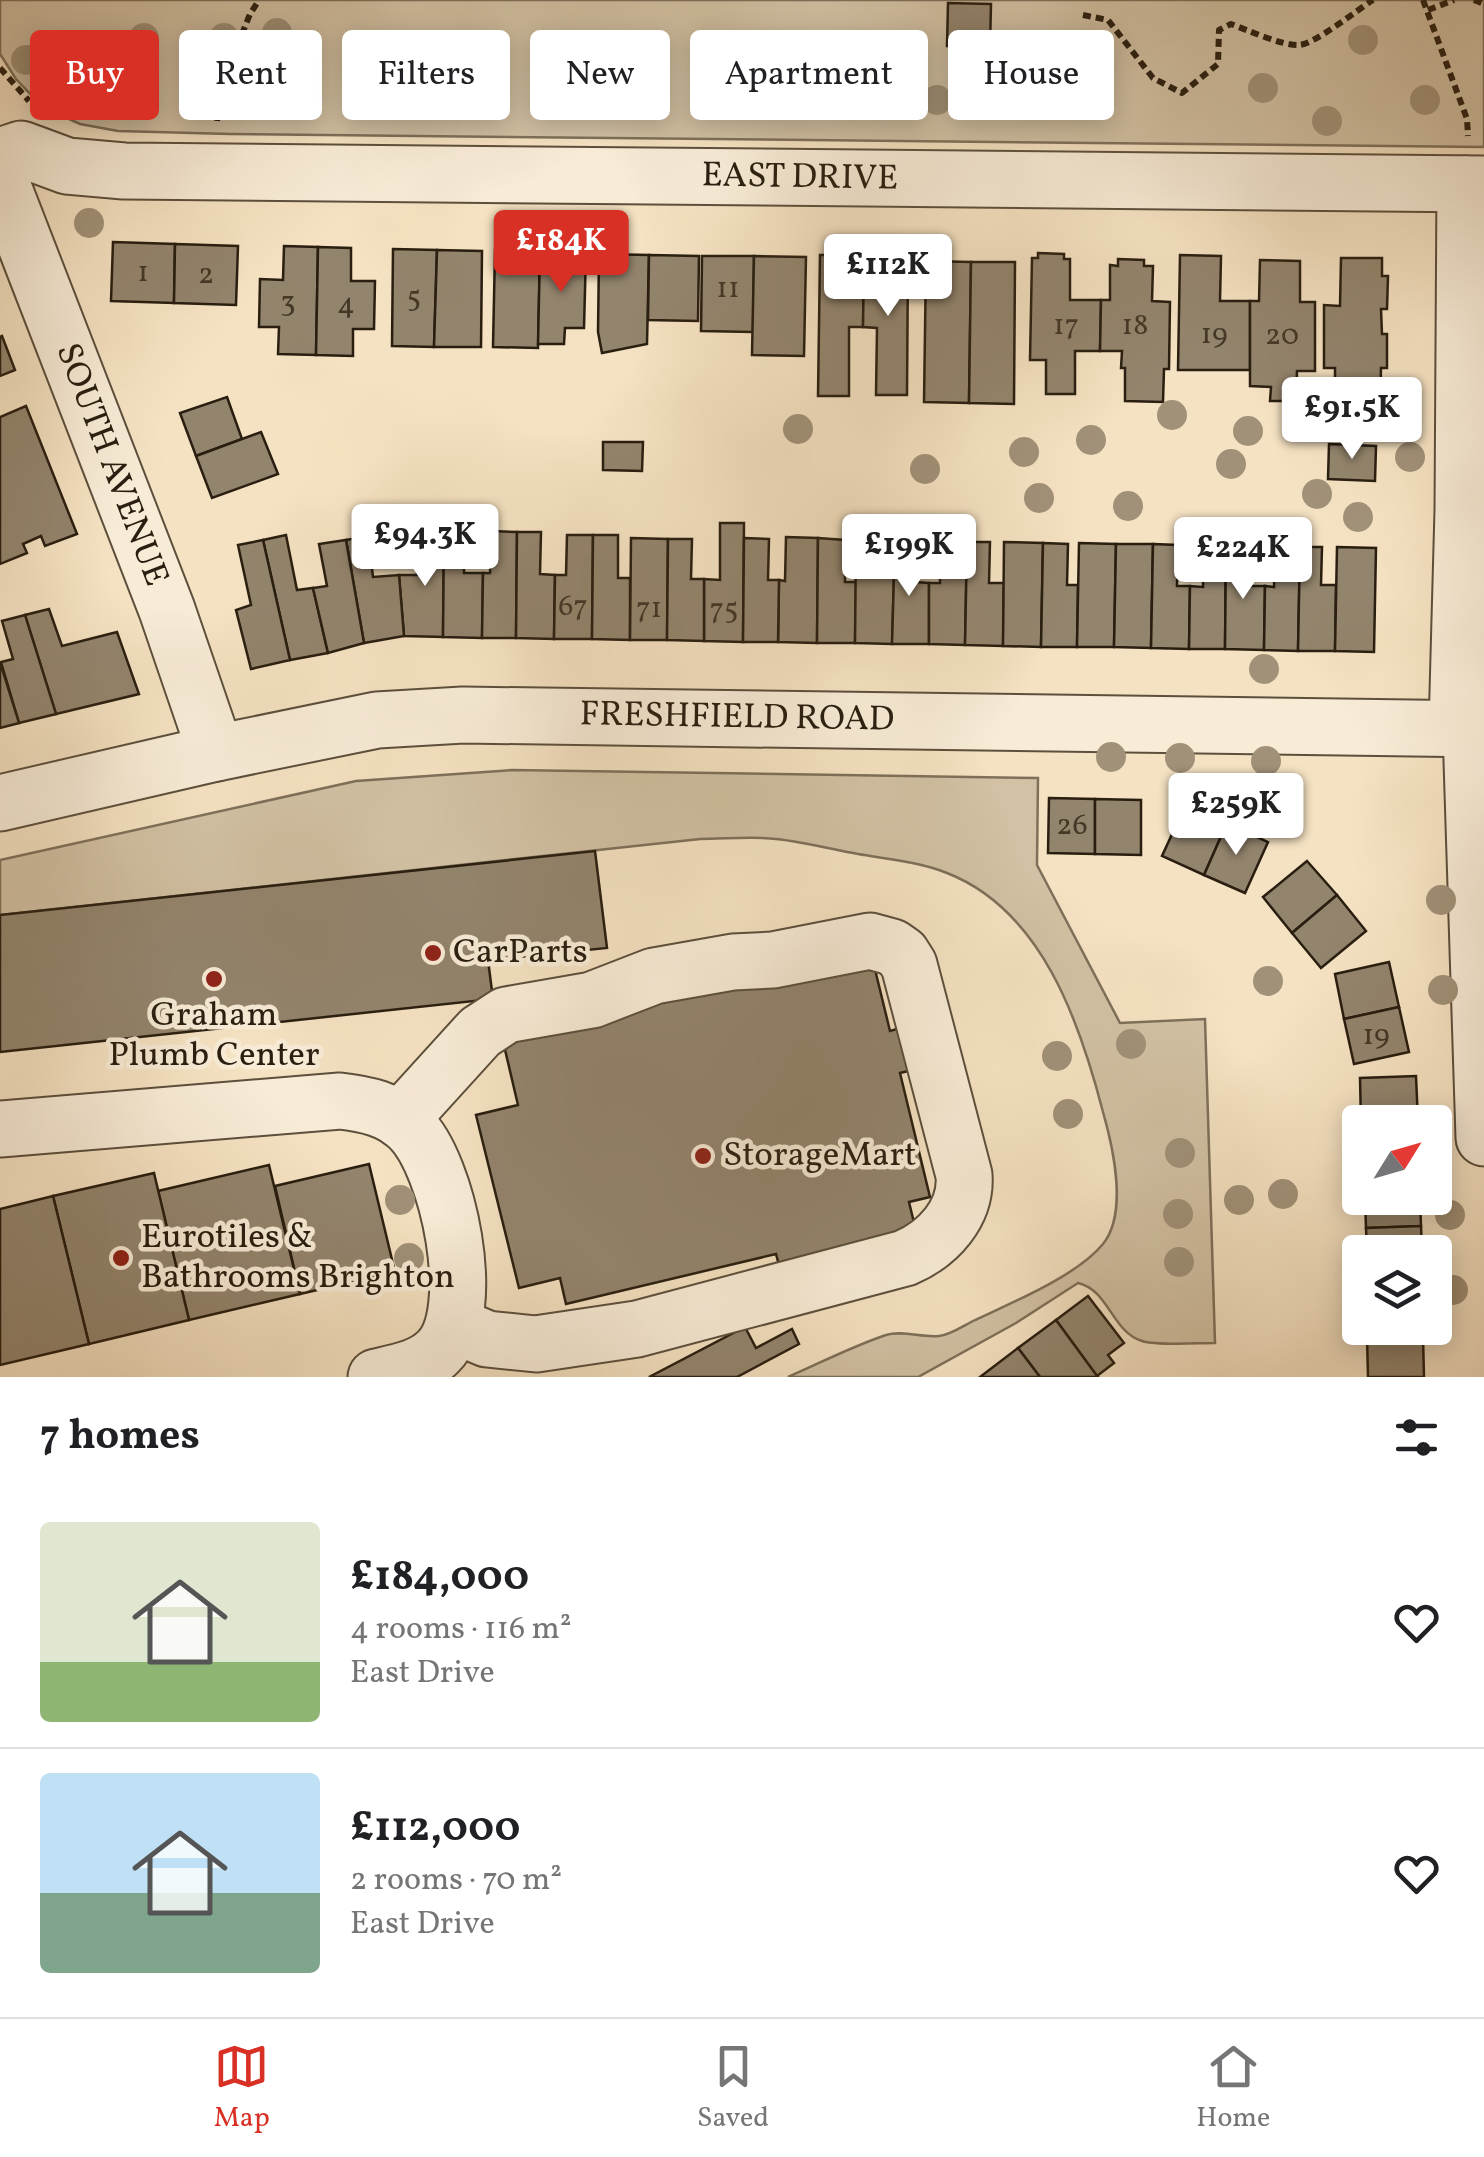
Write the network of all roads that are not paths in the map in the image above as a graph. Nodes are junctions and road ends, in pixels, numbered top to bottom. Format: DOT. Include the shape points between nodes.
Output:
graph roads {
  1 [pos="0,156"];
  2 [pos="0,179"];
  3 [pos="1474,184"];
  4 [pos="1471,729"];
  5 [pos="216,754"];
  6 [pos="0,803"];
  7 [pos="400,1120"];
  8 [pos="0,1129"];
  9 [pos="1484,1138"];
  10 [pos="454,1325"];
  11 [pos="376,1377"];
  1 -- 3 [label="street, EAST DRIVE" via="21,149 84,168 215,172"];
  2 -- 5 [label="street, SOUTH AVENUE"];
  3 -- 4 [label="street" via="1462,510"];
  4 -- 5 [label="street, FRESHFIELD ROAD" via="463,715 378,720"];
  4 -- 9 [label="street"];
  5 -- 6 [label="street, FRESHFIELD ROAD"];
  7 -- 8 [label="street" via="340,1101"];
  7 -- 10 [label="street" via="424,1147 448,1208 457,1272"];
  7 -- 10 [label="street" via="480,1032 506,1015 592,1000 654,976 870,941 892,947 909,965 964,1175 964,1195 932,1244 905,1258 637,1329 536,1344 487,1339"];
  10 -- 11 [label="street" via="430,1359"];
}
